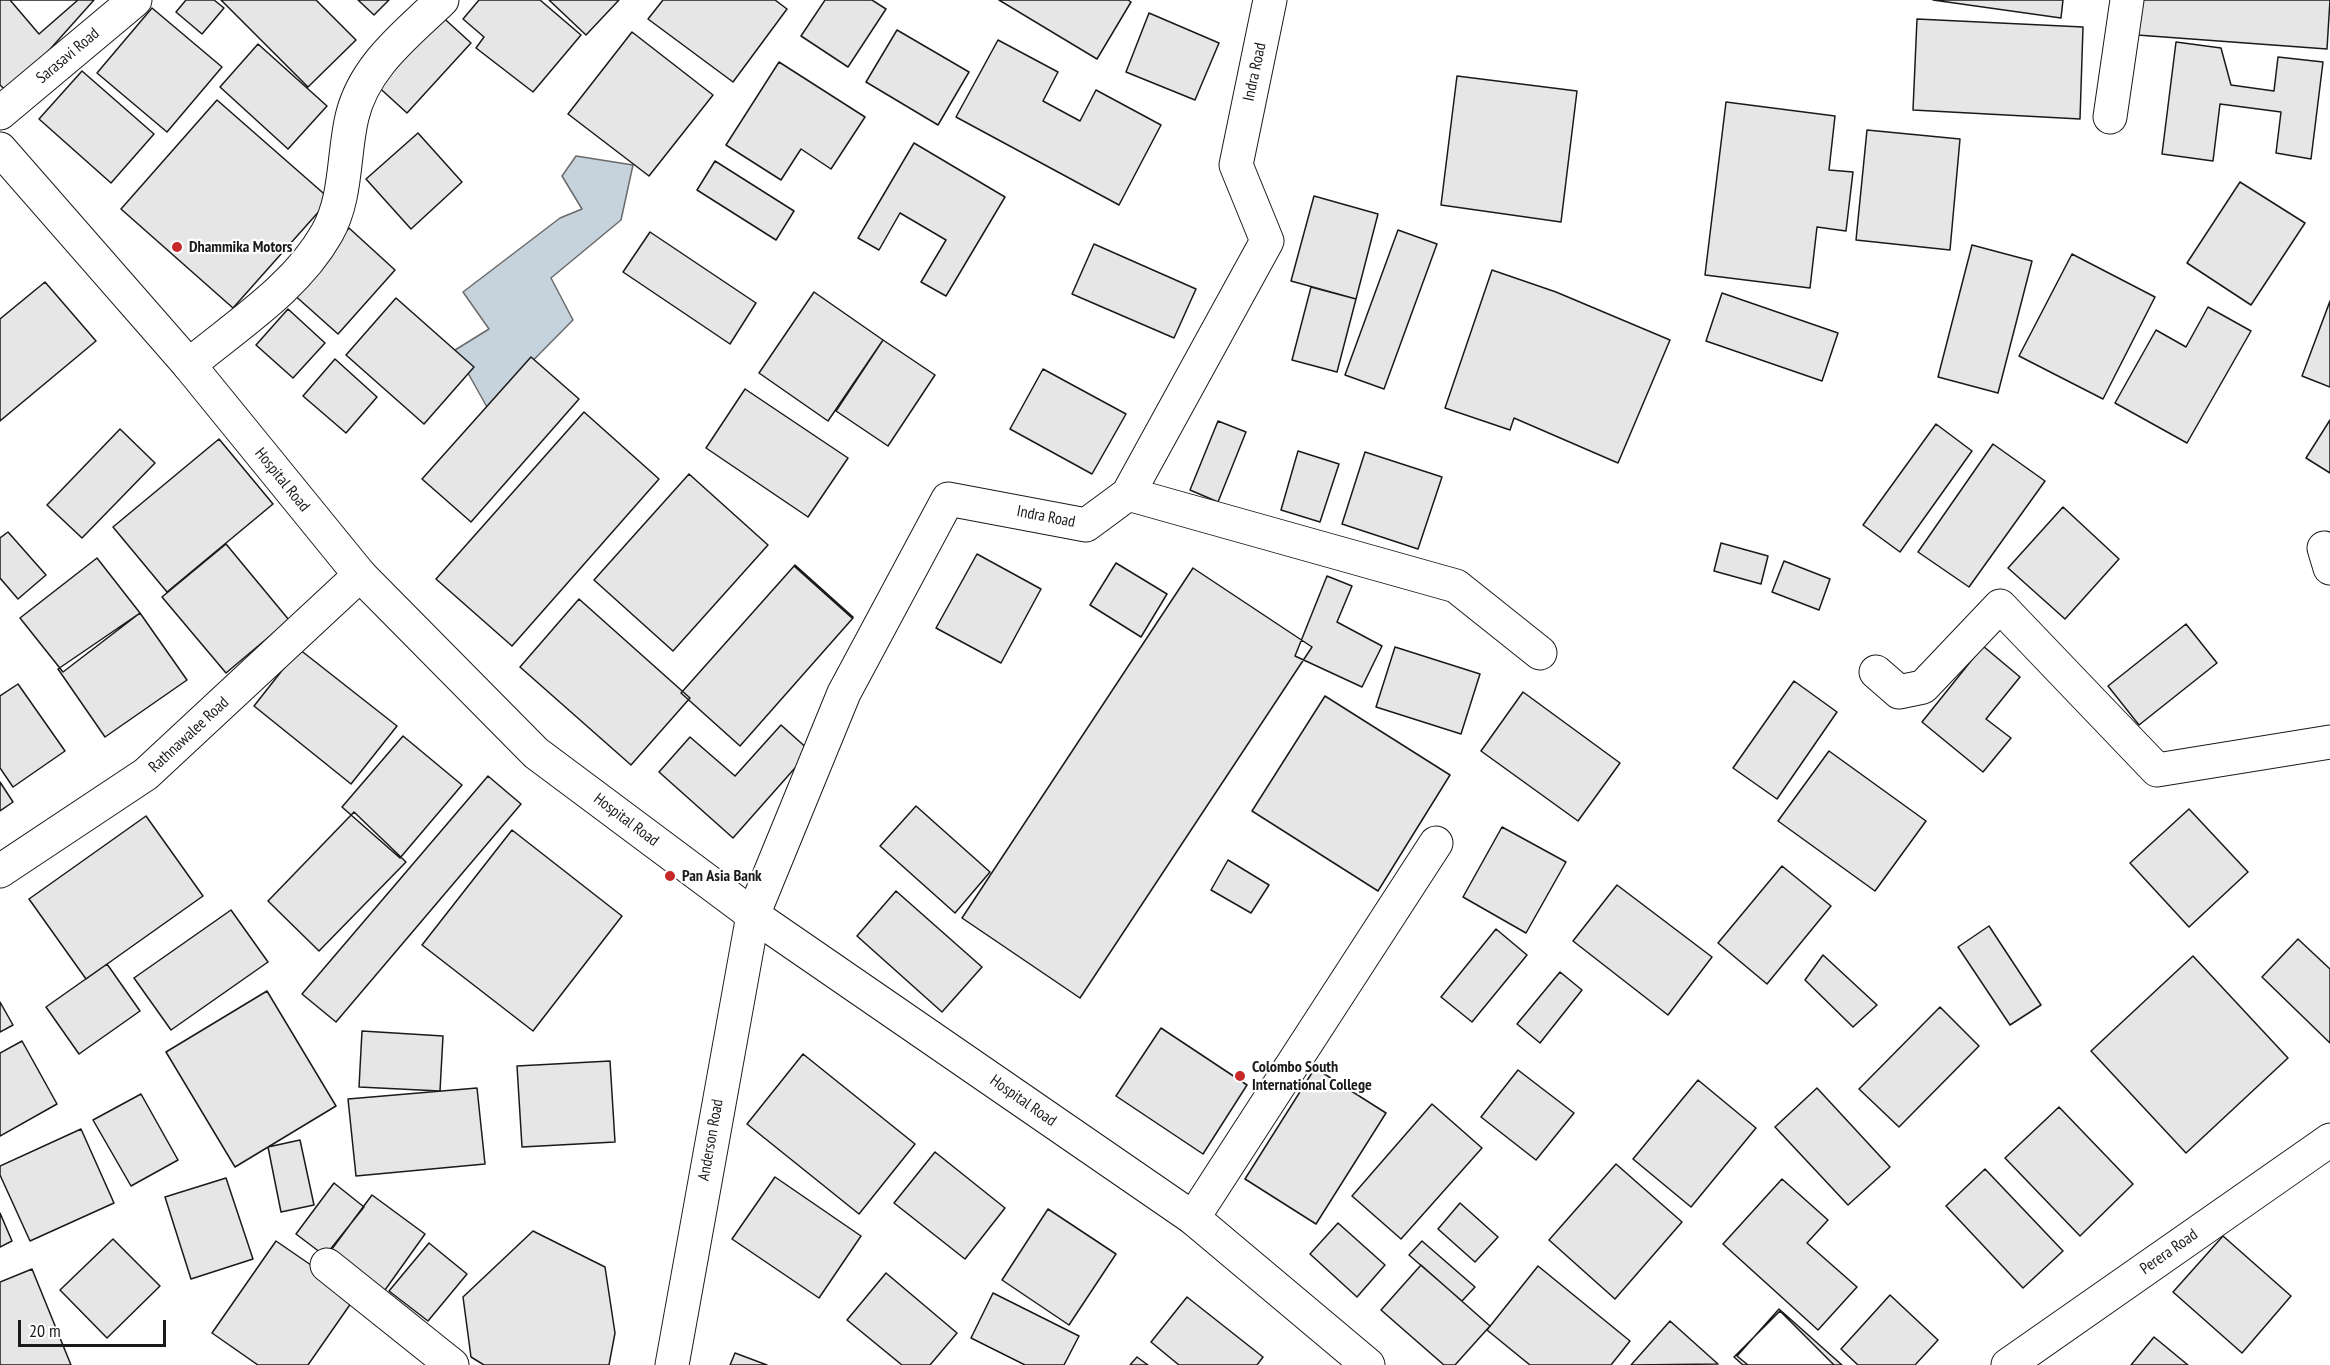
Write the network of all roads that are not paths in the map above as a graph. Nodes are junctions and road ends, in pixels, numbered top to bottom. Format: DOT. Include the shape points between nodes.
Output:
graph roads {
  1 [pos="135,0"];
  2 [pos="442,0"];
  3 [pos="1270,0"];
  4 [pos="2127,0"];
  5 [pos="0,113"];
  6 [pos="2110,117"];
  7 [pos="0,149"];
  8 [pos="189,365"];
  9 [pos="1128,495"];
  10 [pos="360,575"];
  11 [pos="1540,653"];
  12 [pos="1876,672"];
  13 [pos="2330,742"];
  14 [pos="1436,843"];
  15 [pos="0,871"];
  16 [pos="753,915"];
  17 [pos="2330,1140"];
  18 [pos="1192,1218"];
  19 [pos="327,1265"];
  20 [pos="452,1365"];
  21 [pos="672,1365"];
  22 [pos="1368,1365"];
  23 [pos="2008,1365"];
  1 -- 5 [label="street, Sarasavi Road"];
  2 -- 8 [label="street" via="376,64 363,87 352,116 342,191 327,232 296,274"];
  3 -- 9 [label="street, Indra Road" via="1236,165 1266,241"];
  4 -- 6 [label="street"];
  7 -- 8 [label="street, Hospital Road"];
  8 -- 10 [label="street, Hospital Road"];
  9 -- 11 [label="street" via="1456,586"];
  9 -- 16 [label="street, Indra Road" via="1086,525 948,499 844,693"];
  10 -- 15 [label="street, Rathnawalee Road" via="146,774"];
  10 -- 16 [label="street, Hospital Road" via="536,753"];
  12 -- 13 [label="street" via="1899,692 1923,687 2000,606 2157,770"];
  14 -- 18 [label="street"];
  16 -- 18 [label="street, Hospital Road"];
  16 -- 21 [label="street, Anderson Road"];
  17 -- 23 [label="street, Perera Road"];
  18 -- 22 [label="street, Hospital Road"];
  19 -- 20 [label="street"];
}
